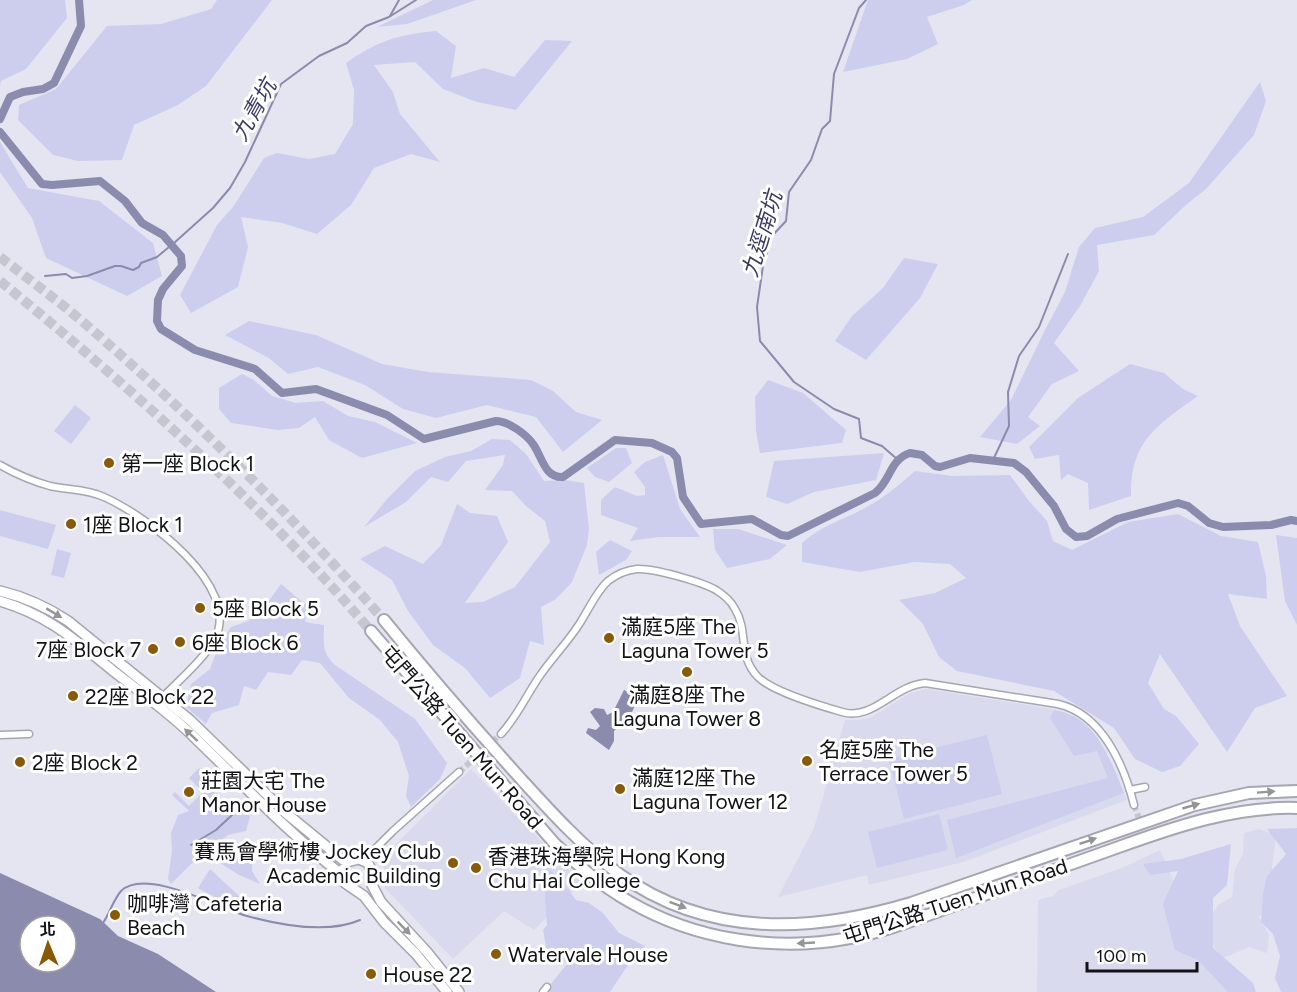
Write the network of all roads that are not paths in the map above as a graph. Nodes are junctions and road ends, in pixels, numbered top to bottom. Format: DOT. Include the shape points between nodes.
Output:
graph roads {
  1 [pos="0,465"];
  2 [pos="0,591"];
  3 [pos="0,601"];
  4 [pos="384,620"];
  5 [pos="371,631"];
  6 [pos="159,701"];
  7 [pos="29,734"];
  8 [pos="501,734"];
  9 [pos="0,735"];
  10 [pos="459,772"];
  11 [pos="1146,787"];
  12 [pos="1130,790"];
  13 [pos="1297,791"];
  14 [pos="1134,805"];
  15 [pos="1297,808"];
  16 [pos="364,860"];
  17 [pos="347,862"];
  18 [pos="341,874"];
  19 [pos="371,881"];
  20 [pos="354,888"];
  21 [pos="447,992"];
  22 [pos="459,992"];
  1 -- 6 [label="street" via="31,481 104,497 138,516 173,543 209,585 219,609 216,638"];
  2 -- 6 [label="main road, one-way" via="58,615"];
  3 -- 6 [label="main road" via="52,623"];
  4 -- 13 [label="highway, 屯門公路 Tuen Mun Road, one-way" via="492,747 595,855 629,881 664,899 740,923 798,925 875,913 1194,805 1249,793"];
  15 -- 5 [label="highway, 屯門公路 Tuen Mun Road, one-way" via="1245,812 1195,822 852,938 796,944 725,937 659,917 582,869 555,844"];
  6 -- 17 [label="main road" via="190,720 287,814"];
  18 -- 6 [label="main road, one-way" via="307,847"];
  7 -- 9 [label="street"];
  8 -- 12 [label="street" via="603,586 620,574 645,569 704,585 723,595 739,616 748,663 771,687 848,713 869,710 904,688 925,683 1064,705 1095,725"];
  10 -- 16 [label="street"];
  11 -- 12 [label="street"];
  12 -- 14 [label="street"];
  16 -- 17 [label="main road"];
  16 -- 19 [label="main road" via="371,867"];
  17 -- 18 [label="main road"];
  18 -- 20 [label="main road" via="345,883"];
  19 -- 20 [label="main road"];
  19 -- 22 [label="main road, one-way" via="386,908"];
  20 -- 21 [label="main road"];
}
